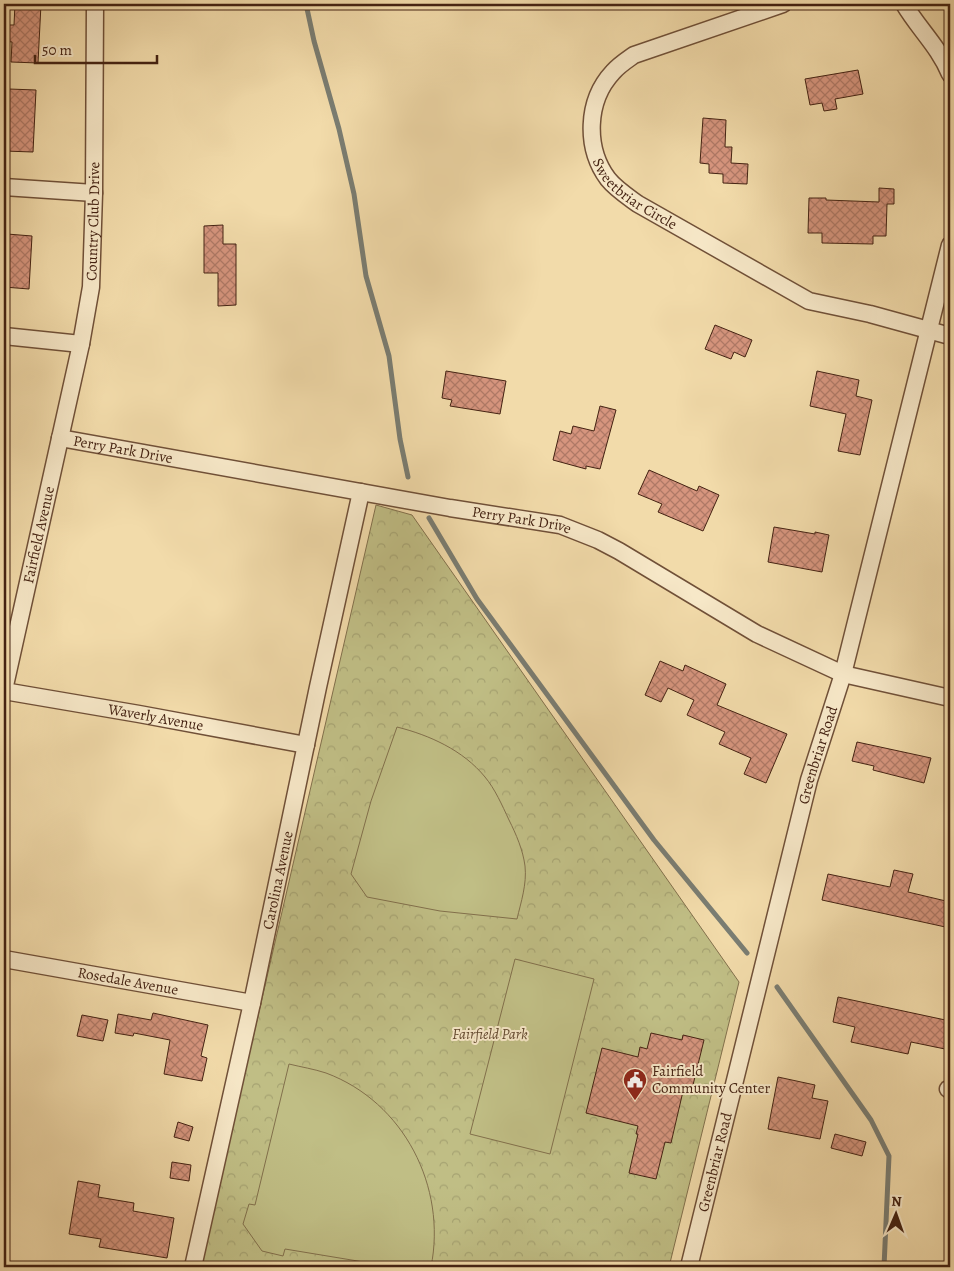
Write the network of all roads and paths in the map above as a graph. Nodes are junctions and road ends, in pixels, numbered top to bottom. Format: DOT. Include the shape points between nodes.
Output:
graph roads {
  1 [pos="95,4"];
  2 [pos="783,4"];
  3 [pos="904,4"];
  4 [pos="950,74"];
  5 [pos="4,187"];
  6 [pos="94,193"];
  7 [pos="950,245"];
  8 [pos="930,329"];
  9 [pos="4,336"];
  10 [pos="950,336"];
  11 [pos="81,344"];
  12 [pos="60,438"];
  13 [pos="361,492"];
  14 [pos="843,674"];
  15 [pos="4,690"];
  16 [pos="950,698"];
  17 [pos="306,745"];
  18 [pos="4,959"];
  19 [pos="252,1003"];
  20 [pos="193,1267"];
  21 [pos="689,1267"];
  1 -- 6 [label="street, Country Club Drive"];
  2 -- 8 [label="street, Sweetbriar Circle" via="634,55 614,71 599,93 592,118 593,143 601,168 617,188 638,204 809,301"];
  3 -- 4 [label="street" via="936,46"];
  5 -- 6 [label="street"];
  6 -- 11 [label="street, Country Club Drive" via="91,287"];
  7 -- 8 [label="street, Greenbriar Road"];
  8 -- 10 [label="street, Sweetbriar Circle"];
  8 -- 14 [label="street, Greenbriar Road"];
  9 -- 11 [label="street"];
  11 -- 12 [label="street, Country Club Drive"];
  12 -- 13 [label="street, Perry Park Drive"];
  12 -- 15 [label="street, Fairfield Avenue"];
  13 -- 14 [label="street, Perry Park Drive" via="572,529 619,551 757,634"];
  13 -- 17 [label="street, Carolina Avenue"];
  14 -- 16 [label="street, Perry Park Drive"];
  14 -- 21 [label="street, Greenbriar Road" via="809,780"];
  15 -- 17 [label="street, Waverly Avenue"];
  17 -- 19 [label="street, Carolina Avenue"];
  18 -- 19 [label="street, Rosedale Avenue"];
  19 -- 20 [label="street, Carolina Avenue"];
}
